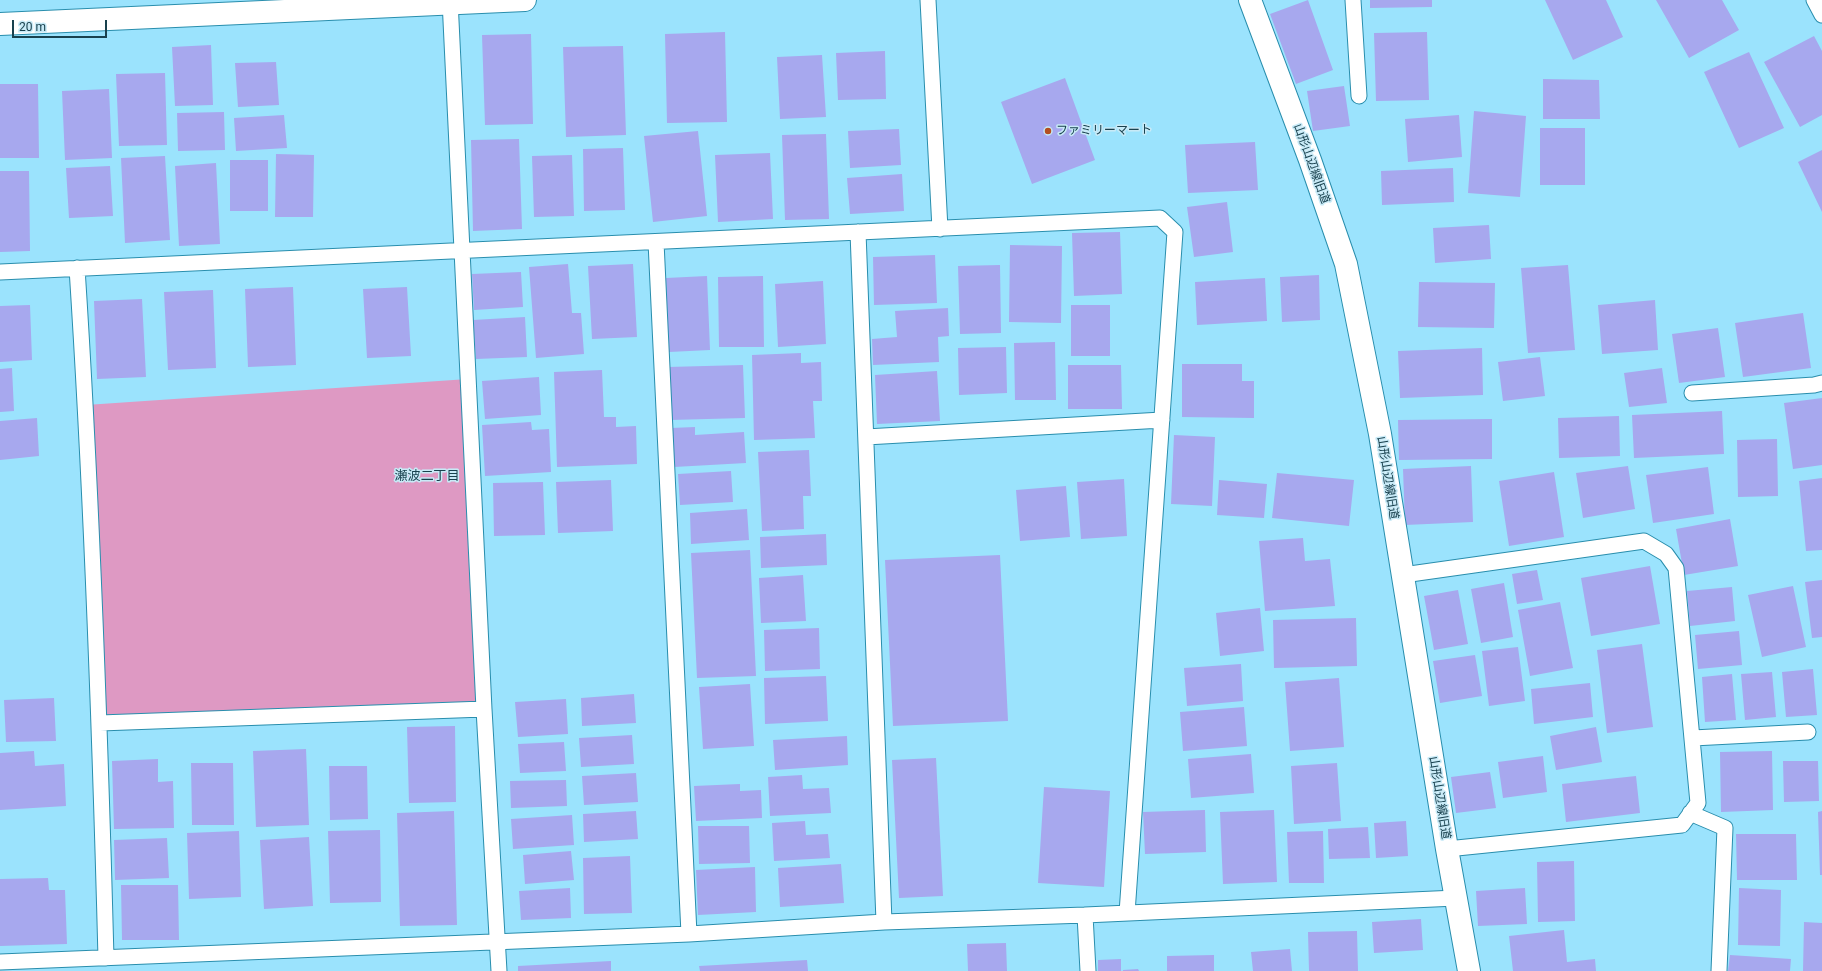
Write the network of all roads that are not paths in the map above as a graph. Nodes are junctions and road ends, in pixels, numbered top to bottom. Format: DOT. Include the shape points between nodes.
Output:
graph roads {
  1 [pos="525,0"];
  2 [pos="928,0"];
  3 [pos="1250,0"];
  4 [pos="1353,0"];
  5 [pos="1814,0"];
  6 [pos="450,1"];
  7 [pos="1822,15"];
  8 [pos="0,24"];
  9 [pos="1359,96"];
  10 [pos="940,229"];
  11 [pos="858,232"];
  12 [pos="656,242"];
  13 [pos="462,250"];
  14 [pos="78,268"];
  15 [pos="0,272"];
  16 [pos="1822,383"];
  17 [pos="1692,393"];
  18 [pos="1162,420"];
  19 [pos="866,437"];
  20 [pos="1402,575"];
  21 [pos="484,709"];
  22 [pos="100,723"];
  23 [pos="1808,732"];
  24 [pos="1693,738"];
  25 [pos="1690,813"];
  26 [pos="1447,849"];
  27 [pos="1456,898"];
  28 [pos="1127,913"];
  29 [pos="1085,915"];
  30 [pos="884,922"];
  31 [pos="688,934"];
  32 [pos="498,942"];
  33 [pos="106,958"];
  34 [pos="0,962"];
  35 [pos="499,971"];
  36 [pos="1088,971"];
  37 [pos="1469,971"];
  38 [pos="1718,971"];
  1 -- 6 [label="street"];
  2 -- 10 [label="lane"];
  3 -- 20 [label="street, 山形山辺線旧道" via="1346,264 1380,434"];
  4 -- 9 [label="lane"];
  5 -- 7 [label="lane"];
  6 -- 8 [label="street"];
  6 -- 13 [label="lane"];
  10 -- 11 [label="lane"];
  10 -- 18 [label="lane" via="1160,218 1175,232"];
  11 -- 12 [label="lane"];
  11 -- 19 [label="lane"];
  12 -- 13 [label="lane"];
  12 -- 31 [label="lane"];
  13 -- 14 [label="lane"];
  13 -- 21 [label="lane"];
  14 -- 15 [label="lane"];
  14 -- 22 [label="lane"];
  16 -- 17 [label="lane"];
  18 -- 19 [label="lane"];
  18 -- 28 [label="lane"];
  19 -- 30 [label="lane"];
  20 -- 24 [label="lane" via="1644,541 1666,554 1676,568"];
  20 -- 26 [label="street, 山形山辺線旧道"];
  21 -- 22 [label="lane"];
  21 -- 32 [label="lane"];
  22 -- 33 [label="lane"];
  23 -- 24 [label="lane"];
  24 -- 25 [label="lane" via="1698,803"];
  25 -- 26 [label="lane" via="1682,825"];
  25 -- 38 [label="lane" via="1725,828"];
  26 -- 27 [label="street, 山形山辺線旧道"];
  27 -- 28 [label="lane"];
  27 -- 37 [label="street, 山形山辺線旧道"];
  28 -- 29 [label="lane"];
  29 -- 30 [label="lane"];
  29 -- 36 [label="lane"];
  30 -- 31 [label="lane"];
  31 -- 32 [label="lane"];
  32 -- 33 [label="lane"];
  32 -- 35 [label="lane"];
  33 -- 34 [label="lane"];
}
